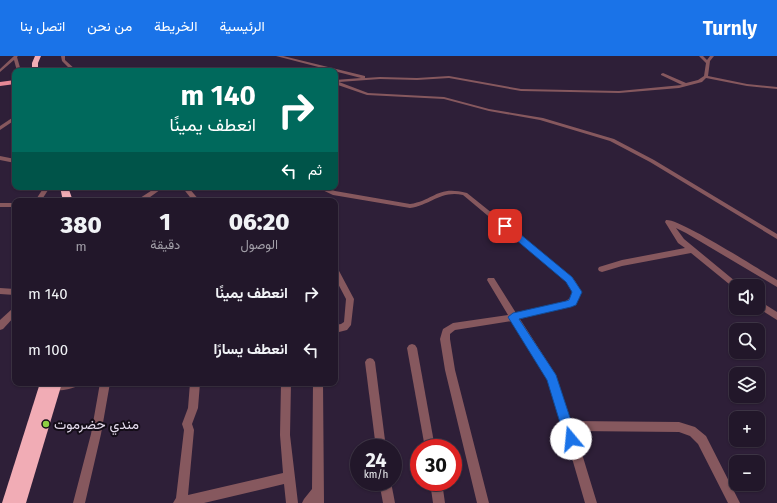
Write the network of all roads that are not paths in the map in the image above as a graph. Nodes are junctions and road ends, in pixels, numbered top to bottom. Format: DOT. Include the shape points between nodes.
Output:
graph roads {
  1 [pos="16,56"];
  2 [pos="34,56"];
  3 [pos="38,56"];
  4 [pos="64,56"];
  5 [pos="278,56"];
  6 [pos="701,56"];
  7 [pos="712,56"];
  8 [pos="707,62"];
  9 [pos="18,68"];
  10 [pos="33,68"];
  11 [pos="34,68"];
  12 [pos="72,68"];
  13 [pos="330,68"];
  14 [pos="338,70"];
  15 [pos="0,71"];
  16 [pos="663,74"];
  17 [pos="705,77"];
  18 [pos="365,79"];
  19 [pos="12,82"];
  20 [pos="338,82"];
  21 [pos="338,83"];
  22 [pos="1,84"];
  23 [pos="686,85"];
  24 [pos="777,88"];
  25 [pos="0,119"];
  26 [pos="12,119"];
  27 [pos="12,120"];
  28 [pos="0,128"];
  29 [pos="0,158"];
  30 [pos="12,161"];
  31 [pos="156,190"];
  32 [pos="187,190"];
  33 [pos="326,190"];
  34 [pos="143,198"];
  35 [pos="193,198"];
  36 [pos="0,205"];
  37 [pos="12,205"];
  38 [pos="777,237"];
  39 [pos="691,250"];
  40 [pos="602,269"];
  41 [pos="338,276"];
  42 [pos="491,280"];
  43 [pos="729,280"];
  44 [pos="777,284"];
  45 [pos="0,291"];
  46 [pos="12,292"];
  47 [pos="765,309"];
  48 [pos="12,314"];
  49 [pos="513,317"];
  50 [pos="777,318"];
  51 [pos="0,326"];
  52 [pos="338,328"];
  53 [pos="412,348"];
  54 [pos="370,362"];
  55 [pos="51,386"];
  56 [pos="51,386"];
  57 [pos="104,386"];
  58 [pos="195,386"];
  59 [pos="286,386"];
  60 [pos="318,386"];
  61 [pos="567,426"];
  62 [pos="380,439"];
  63 [pos="428,439"];
  64 [pos="290,477"];
  65 [pos="319,490"];
  66 [pos="387,491"];
  67 [pos="437,491"];
  68 [pos="10,503"];
  69 [pos="18,503"];
  70 [pos="79,503"];
  71 [pos="181,503"];
  72 [pos="292,503"];
  73 [pos="308,503"];
  74 [pos="318,503"];
  75 [pos="389,503"];
  76 [pos="439,503"];
  77 [pos="483,503"];
  78 [pos="591,503"];
  79 [pos="734,503"];
  1 -- 9 [label="street"];
  1 -- 15 [label="street"];
  2 -- 10 [label="highway"];
  3 -- 11 [label="highway"];
  4 -- 12 [label="street" via="63,60"];
  5 -- 13 [label="street"];
  6 -- 8 [label="street"];
  7 -- 8 [label="street"];
  8 -- 17 [label="street"];
  14 -- 18 [label="street" via="360,75"];
  16 -- 23 [label="street"];
  17 -- 23 [label="street"];
  17 -- 24 [label="street"];
  18 -- 20 [label="street"];
  18 -- 23 [label="street" via="453,77 515,89 574,92 638,92"];
  19 -- 22 [label="main road"];
  21 -- 38 [label="street" via="367,94 444,98 488,110 541,119 612,140 652,161"];
  25 -- 26 [label="street"];
  27 -- 28 [label="street"];
  29 -- 30 [label="street"];
  31 -- 34 [label="street"];
  32 -- 35 [label="street"];
  33 -- 49 [label="street" via="410,206 418,206 432,197 447,192 459,192 472,198 569,279 577,292 573,302 568,304"];
  36 -- 37 [label="street"];
  39 -- 40 [label="street"];
  39 -- 43 [label="street"];
  39 -- 44 [label="street" via="681,241 668,222 689,230"];
  41 -- 52 [label="street" via="350,299 348,322 344,327"];
  42 -- 49 [label="street"];
  45 -- 46 [label="street"];
  47 -- 50 [label="street"];
  48 -- 51 [label="street"];
  49 -- 61 [label="street" via="552,378"];
  49 -- 77 [label="street" via="453,327 445,335 450,370"];
  53 -- 63 [label="street"];
  54 -- 62 [label="street"];
  55 -- 68 [label="highway"];
  56 -- 69 [label="highway"];
  57 -- 70 [label="street"];
  58 -- 71 [label="street" via="193,408 187,424"];
  59 -- 64 [label="street" via="285,434"];
  60 -- 65 [label="street"];
  61 -- 78 [label="street"];
  61 -- 79 [label="street" via="690,429 702,440"];
  64 -- 71 [label="street"];
  64 -- 72 [label="street"];
  65 -- 73 [label="street"];
  65 -- 74 [label="street"];
  66 -- 75 [label="street"];
  67 -- 76 [label="street"];
}
